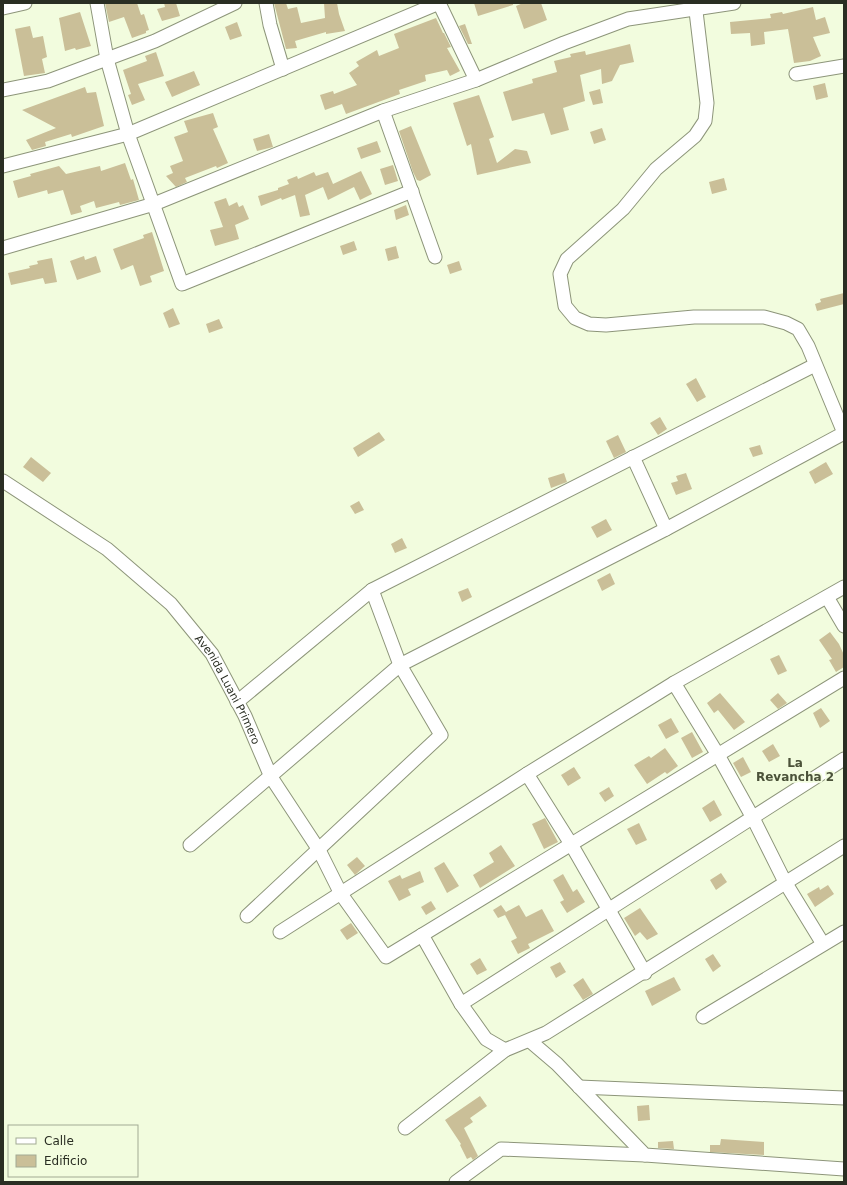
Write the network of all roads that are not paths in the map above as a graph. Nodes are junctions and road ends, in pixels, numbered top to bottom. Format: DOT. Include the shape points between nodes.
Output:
graph roads {
  1 [pos="25,3"];
  2 [pos="96,3"];
  3 [pos="236,3"];
  4 [pos="266,3"];
  5 [pos="439,3"];
  6 [pos="734,3"];
  7 [pos="696,6"];
  8 [pos="3,8"];
  9 [pos="107,59"];
  10 [pos="844,66"];
  11 [pos="283,69"];
  12 [pos="796,74"];
  13 [pos="476,80"];
  14 [pos="3,90"];
  15 [pos="383,111"];
  16 [pos="128,134"];
  17 [pos="3,166"];
  18 [pos="412,190"];
  19 [pos="154,204"];
  20 [pos="3,248"];
  21 [pos="435,257"];
  22 [pos="815,365"];
  23 [pos="633,457"];
  24 [pos="3,481"];
  25 [pos="666,528"];
  26 [pos="844,587"];
  27 [pos="372,590"];
  28 [pos="827,597"];
  29 [pos="844,626"];
  30 [pos="400,665"];
  31 [pos="844,678"];
  32 [pos="674,683"];
  33 [pos="237,702"];
  34 [pos="718,755"];
  35 [pos="844,759"];
  36 [pos="527,774"];
  37 [pos="271,777"];
  38 [pos="753,818"];
  39 [pos="572,844"];
  40 [pos="190,845"];
  41 [pos="844,846"];
  42 [pos="319,850"];
  43 [pos="785,882"];
  44 [pos="341,894"];
  45 [pos="609,910"];
  46 [pos="247,916"];
  47 [pos="280,932"];
  48 [pos="844,932"];
  49 [pos="422,935"];
  50 [pos="823,944"];
  51 [pos="645,973"];
  52 [pos="461,1004"];
  53 [pos="704,1017"];
  54 [pos="530,1041"];
  55 [pos="505,1050"];
  56 [pos="579,1087"];
  57 [pos="844,1098"];
  58 [pos="405,1128"];
  59 [pos="645,1156"];
  60 [pos="844,1169"];
  61 [pos="456,1182"];
  1 -- 8 [label="street"];
  2 -- 9 [label="street"];
  3 -- 9 [label="street" via="155,41"];
  4 -- 11 [label="street"];
  5 -- 11 [label="street"];
  5 -- 13 [label="street"];
  6 -- 7 [label="street"];
  7 -- 13 [label="street" via="628,19"];
  7 -- 22 [label="street" via="707,103 705,121 695,136 656,169 623,210 567,259 560,274 565,306 575,318 588,324 606,325 694,317 764,317 798,329"];
  9 -- 14 [label="street" via="48,81"];
  9 -- 16 [label="street"];
  10 -- 12 [label="street"];
  11 -- 16 [label="street"];
  13 -- 15 [label="street"];
  15 -- 18 [label="street"];
  15 -- 19 [label="street"];
  16 -- 17 [label="street"];
  16 -- 19 [label="street"];
  18 -- 19 [label="street" via="182,284"];
  18 -- 21 [label="street"];
  19 -- 20 [label="street"];
  22 -- 23 [label="street"];
  22 -- 25 [label="street" via="844,433"];
  23 -- 25 [label="street"];
  23 -- 27 [label="street"];
  24 -- 33 [label="street, Avenida Luani Primero" via="107,549 171,604 212,654"];
  25 -- 30 [label="street"];
  26 -- 28 [label="street"];
  27 -- 30 [label="street"];
  27 -- 33 [label="street"];
  28 -- 29 [label="street"];
  28 -- 32 [label="street"];
  30 -- 37 [label="street"];
  30 -- 42 [label="street" via="441,735"];
  31 -- 34 [label="street"];
  32 -- 34 [label="street"];
  32 -- 36 [label="street"];
  33 -- 37 [label="street, Avenida Luani Primero" via="246,716"];
  34 -- 38 [label="street"];
  34 -- 39 [label="street"];
  35 -- 38 [label="street"];
  36 -- 39 [label="street"];
  36 -- 44 [label="street"];
  37 -- 40 [label="street"];
  37 -- 42 [label="street, Avenida Luani Primero"];
  38 -- 43 [label="street"];
  38 -- 45 [label="street"];
  39 -- 45 [label="street"];
  39 -- 49 [label="street"];
  41 -- 43 [label="street"];
  42 -- 44 [label="street, Avenida Luani Primero"];
  42 -- 46 [label="street"];
  43 -- 50 [label="street"];
  43 -- 51 [label="street"];
  44 -- 47 [label="street"];
  44 -- 49 [label="street, Avenida Luani Primero" via="386,957"];
  45 -- 51 [label="street"];
  45 -- 52 [label="street"];
  48 -- 50 [label="street"];
  49 -- 52 [label="street"];
  50 -- 53 [label="street"];
  51 -- 54 [label="street" via="546,1034"];
  52 -- 55 [label="street" via="486,1039"];
  54 -- 55 [label="street"];
  54 -- 56 [label="street"];
  55 -- 58 [label="street"];
  56 -- 57 [label="street"];
  56 -- 59 [label="street"];
  59 -- 60 [label="street"];
  59 -- 61 [label="street" via="501,1149"];
}
